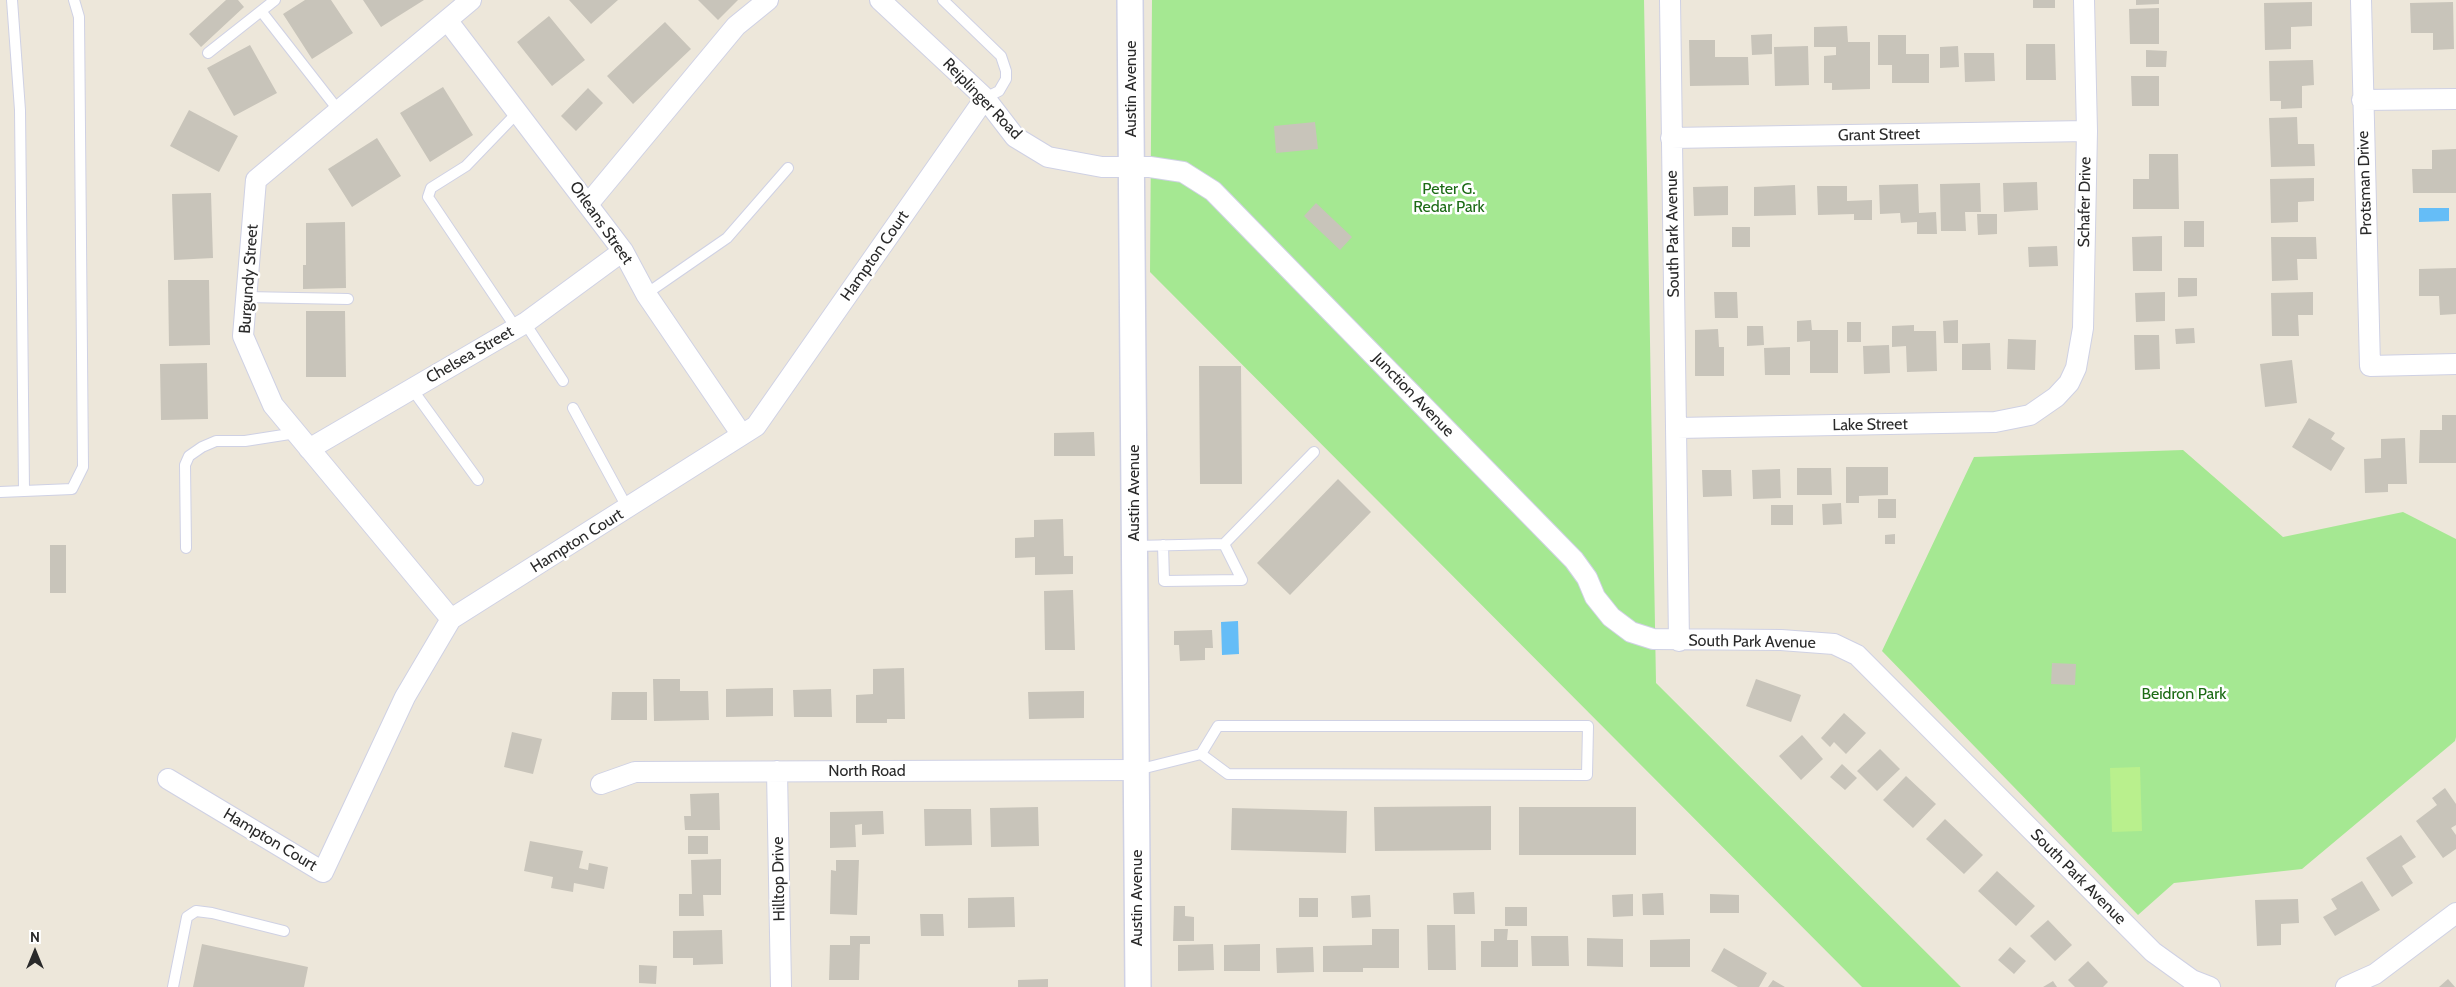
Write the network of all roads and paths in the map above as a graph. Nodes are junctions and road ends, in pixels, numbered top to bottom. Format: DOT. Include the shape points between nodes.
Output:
graph roads {
  1 [pos="12,0"];
  2 [pos="74,0"];
  3 [pos="275,0"];
  4 [pos="471,0"];
  5 [pos="768,0"];
  6 [pos="880,0"];
  7 [pos="943,0"];
  8 [pos="1130,0"];
  9 [pos="1670,0"];
  10 [pos="2084,0"];
  11 [pos="2361,0"];
  12 [pos="261,11"];
  13 [pos="447,20"];
  14 [pos="208,53"];
  15 [pos="985,98"];
  16 [pos="2456,99"];
  17 [pos="2362,100"];
  18 [pos="339,111"];
  19 [pos="517,113"];
  20 [pos="2087,131"];
  21 [pos="1670,138"];
  22 [pos="1132,167"];
  23 [pos="788,168"];
  24 [pos="589,203"];
  25 [pos="623,251"];
  26 [pos="646,294"];
  27 [pos="246,297"];
  28 [pos="348,298"];
  29 [pos="521,325"];
  30 [pos="2456,364"];
  31 [pos="563,381"];
  32 [pos="412,389"];
  33 [pos="2056,397"];
  34 [pos="572,408"];
  35 [pos="1677,428"];
  36 [pos="296,433"];
  37 [pos="742,435"];
  38 [pos="309,449"];
  39 [pos="1314,452"];
  40 [pos="478,480"];
  41 [pos="24,491"];
  42 [pos="0,492"];
  43 [pos="628,508"];
  44 [pos="1224,544"];
  45 [pos="1163,545"];
  46 [pos="1134,546"];
  47 [pos="186,548"];
  48 [pos="451,619"];
  49 [pos="1679,641"];
  50 [pos="1201,754"];
  51 [pos="1136,770"];
  52 [pos="777,771"];
  53 [pos="168,779"];
  54 [pos="601,784"];
  55 [pos="2456,913"];
  56 [pos="284,931"];
  57 [pos="173,987"];
  58 [pos="781,987"];
  59 [pos="1138,987"];
  60 [pos="2210,987"];
  61 [pos="2346,987"];
  1 -- 41 [label="lane" via="20,110"];
  2 -- 41 [label="lane" via="79,17 83,467 72,489"];
  3 -- 12 [label="lane"];
  4 -- 13 [label="street, Burgundy Street"];
  5 -- 24 [label="street" via="736,26"];
  6 -- 15 [label="street, Reiplinger Road"];
  7 -- 15 [label="lane" via="1001,56 1006,80 1000,91"];
  8 -- 22 [label="street, Austin Avenue"];
  9 -- 21 [label="street, South Park Avenue"];
  10 -- 20 [label="street, Schafer Drive"];
  11 -- 17 [label="street, Protsman Drive"];
  12 -- 14 [label="lane"];
  12 -- 18 [label="lane"];
  13 -- 18 [label="street, Burgundy Street"];
  13 -- 19 [label="street, Orleans Street"];
  15 -- 22 [label="street, Reiplinger Road" via="1015,137 1048,157 1102,167"];
  15 -- 37 [label="street, Hampton Court" via="756,426"];
  16 -- 17 [label="street"];
  17 -- 30 [label="street, Protsman Drive" via="2370,366"];
  18 -- 27 [label="street, Burgundy Street" via="256,180"];
  19 -- 24 [label="street, Orleans Street"];
  19 -- 29 [label="lane" via="466,166 431,188 428,197"];
  20 -- 21 [label="street, Grant Street"];
  20 -- 33 [label="street, Schafer Drive" via="2084,328 2076,368 2069,383"];
  21 -- 35 [label="street, South Park Avenue"];
  22 -- 46 [label="street, Austin Avenue"];
  22 -- 49 [label="street, Junction Avenue" via="1183,172 1213,191 1574,560 1588,578 1595,597 1611,617 1631,632"];
  23 -- 26 [label="lane" via="727,238"];
  24 -- 25 [label="street, Orleans Street"];
  25 -- 26 [label="street, Orleans Street"];
  25 -- 29 [label="street, Chelsea Street"];
  26 -- 37 [label="street, Orleans Street"];
  27 -- 28 [label="lane"];
  27 -- 36 [label="street, Burgundy Street" via="243,336 273,405"];
  29 -- 31 [label="lane"];
  29 -- 32 [label="street, Chelsea Street"];
  32 -- 38 [label="street, Chelsea Street"];
  32 -- 40 [label="lane"];
  33 -- 35 [label="street, Lake Street" via="2030,415 1995,422"];
  34 -- 43 [label="lane"];
  35 -- 49 [label="street, South Park Avenue"];
  36 -- 38 [label="street, Burgundy Street"];
  36 -- 47 [label="lane" via="245,441 216,441 189,456 185,465"];
  37 -- 43 [label="street, Hampton Court"];
  38 -- 48 [label="street, Burgundy Street"];
  39 -- 44 [label="lane"];
  41 -- 42 [label="lane"];
  43 -- 48 [label="street, Hampton Court"];
  44 -- 45 [label="lane"];
  44 -- 45 [label="lane" via="1242,580 1164,581"];
  45 -- 46 [label="lane"];
  46 -- 51 [label="street, Austin Avenue"];
  48 -- 53 [label="street, Hampton Court" via="405,697 323,872"];
  49 -- 60 [label="street, South Park Avenue" via="1781,640 1834,644 1856,655 2153,952 2192,980"];
  50 -- 50 [label="lane" via="1218,726 1588,726 1587,775 1228,774"];
  50 -- 51 [label="lane"];
  51 -- 52 [label="street, North Road"];
  51 -- 59 [label="street, Austin Avenue"];
  52 -- 54 [label="street, North Road" via="635,772"];
  52 -- 58 [label="street, Hilltop Drive"];
  55 -- 61 [label="street" via="2375,974"];
  56 -- 57 [label="lane" via="196,911 187,917"];
}
